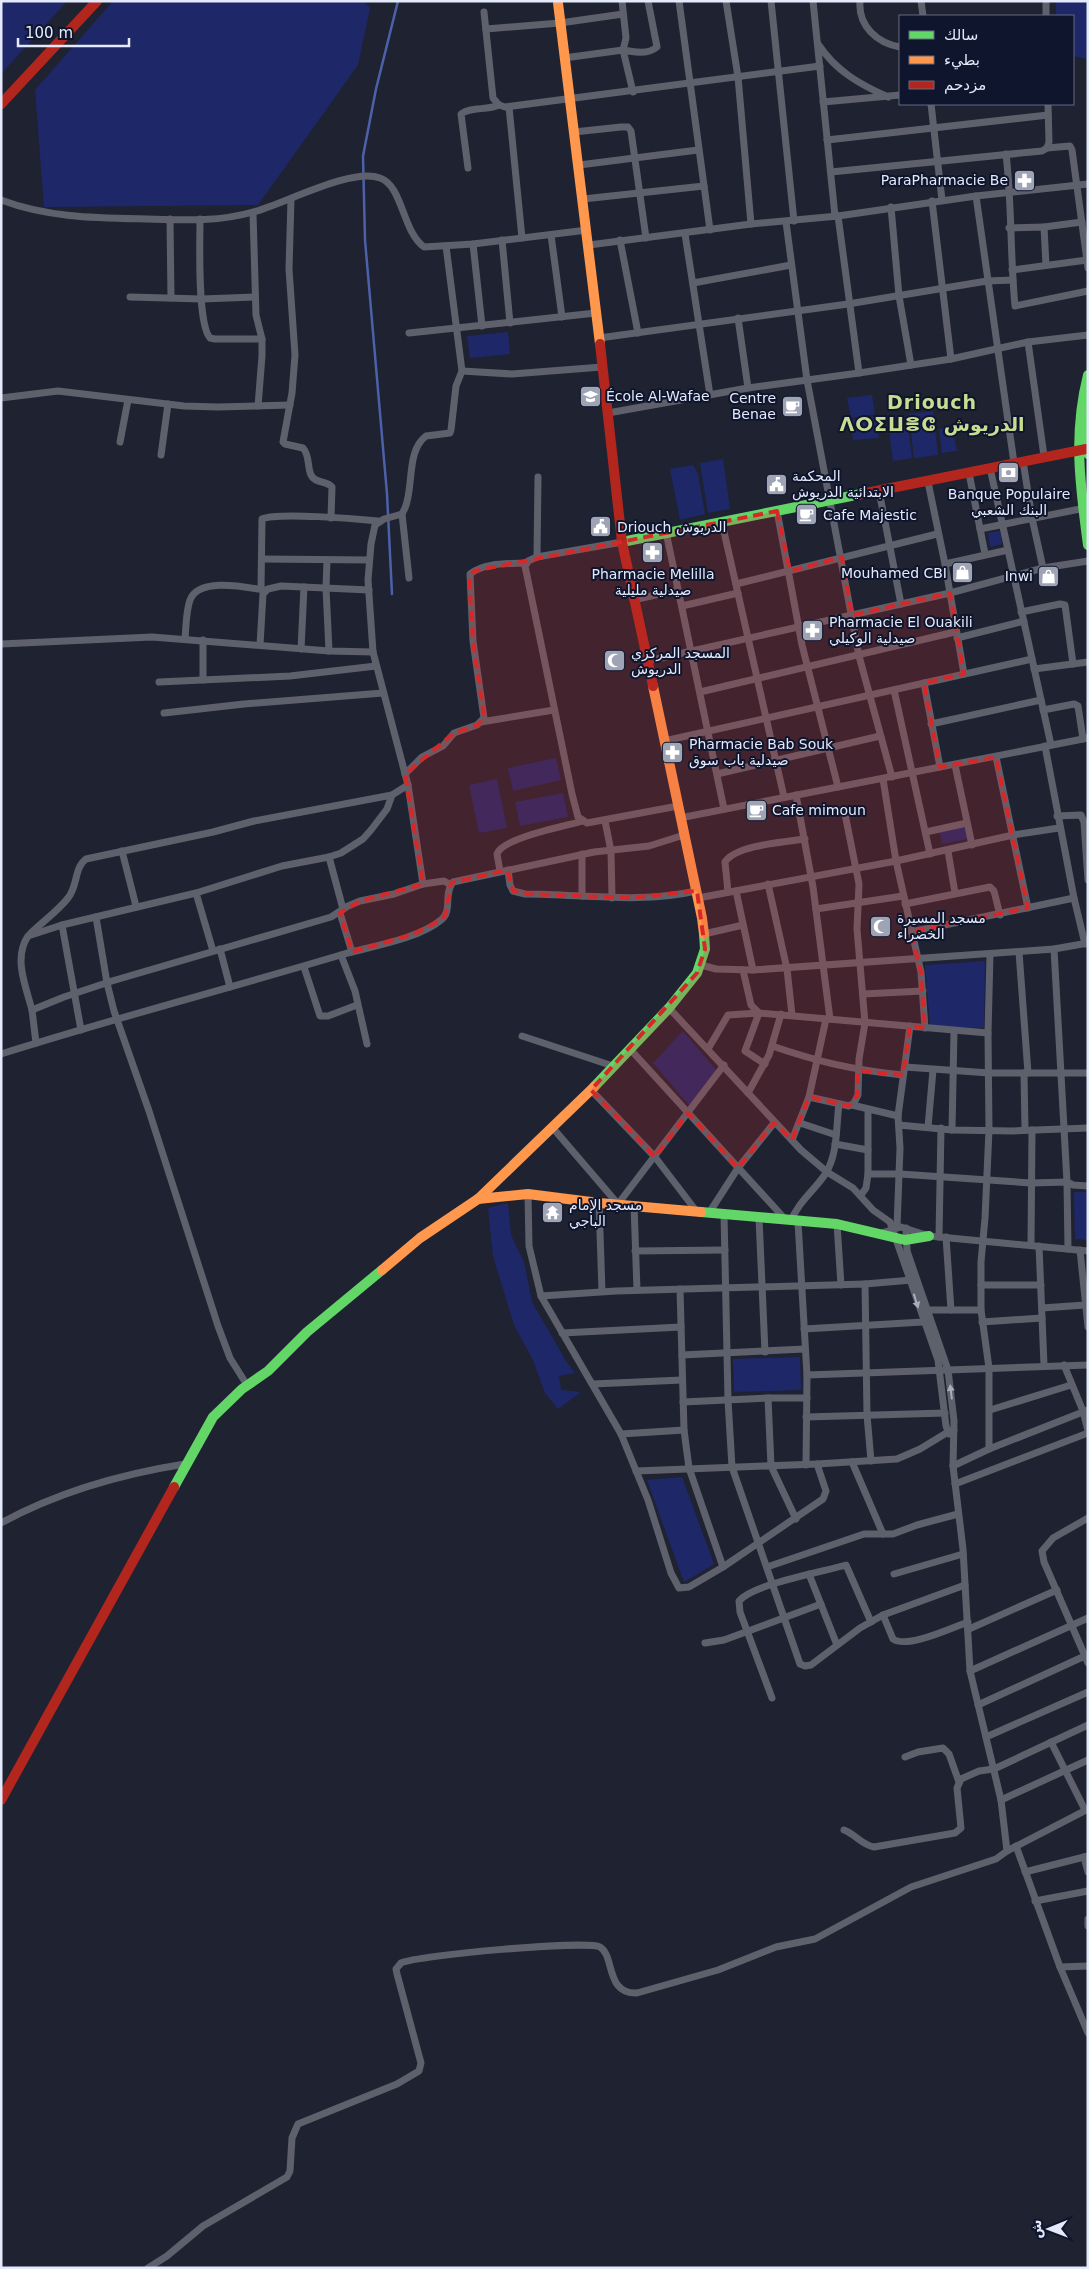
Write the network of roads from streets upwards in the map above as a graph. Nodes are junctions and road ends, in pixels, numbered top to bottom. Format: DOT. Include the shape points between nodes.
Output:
graph roads {
  1 [pos="97,1"];
  2 [pos="622,1"];
  3 [pos="648,1"];
  4 [pos="679,1"];
  5 [pos="726,1"];
  6 [pos="771,1"];
  7 [pos="813,1"];
  8 [pos="860,1"];
  9 [pos="921,1"];
  10 [pos="1046,1"];
  11 [pos="558,2"];
  12 [pos="484,12"];
  13 [pos="623,14"];
  14 [pos="923,15"];
  15 [pos="1046,15"];
  16 [pos="560,23"];
  17 [pos="486,29"];
  18 [pos="816,42"];
  19 [pos="899,46"];
  20 [pos="623,50"];
  21 [pos="564,58"];
  22 [pos="820,66"];
  23 [pos="778,72"];
  24 [pos="738,77"];
  25 [pos="690,83"];
  26 [pos="634,92"];
  27 [pos="899,95"];
  28 [pos="888,97"];
  29 [pos="570,100"];
  30 [pos="823,102"];
  31 [pos="1,104"];
  32 [pos="499,105"];
  33 [pos="931,105"];
  34 [pos="1048,105"];
  35 [pos="509,107"];
  36 [pos="1048,115"];
  37 [pos="934,128"];
  38 [pos="574,132"];
  39 [pos="827,140"];
  40 [pos="1047,148"];
  41 [pos="698,150"];
  42 [pos="1006,154"];
  43 [pos="635,158"];
  44 [pos="937,162"];
  45 [pos="579,165"];
  46 [pos="468,168"];
  47 [pos="831,172"];
  48 [pos="1088,184"];
  49 [pos="704,186"];
  50 [pos="1077,186"];
  51 [pos="1010,192"];
  52 [pos="640,193"];
  53 [pos="976,196"];
  54 [pos="291,199"];
  55 [pos="583,199"];
  56 [pos="1,200"];
  57 [pos="942,200"];
  58 [pos="932,201"];
  59 [pos="892,207"];
  60 [pos="253,213"];
  61 [pos="836,216"];
  62 [pos="200,219"];
  63 [pos="170,220"];
  64 [pos="790,222"];
  65 [pos="1082,222"];
  66 [pos="751,224"];
  67 [pos="1044,227"];
  68 [pos="1009,228"];
  69 [pos="588,230"];
  70 [pos="710,230"];
  71 [pos="685,234"];
  72 [pos="551,235"];
  73 [pos="522,238"];
  74 [pos="646,238"];
  75 [pos="502,240"];
  76 [pos="620,240"];
  77 [pos="474,244"];
  78 [pos="589,245"];
  79 [pos="446,246"];
  80 [pos="1087,264"];
  81 [pos="1046,265"];
  82 [pos="791,266"];
  83 [pos="1012,270"];
  84 [pos="1013,280"];
  85 [pos="987,281"];
  86 [pos="693,283"];
  87 [pos="942,288"];
  88 [pos="1088,291"];
  89 [pos="899,296"];
  90 [pos="130,297"];
  91 [pos="255,297"];
  92 [pos="171,298"];
  93 [pos="202,299"];
  94 [pos="848,304"];
  95 [pos="797,310"];
  96 [pos="596,313"];
  97 [pos="562,317"];
  98 [pos="738,318"];
  99 [pos="510,323"];
  100 [pos="698,324"];
  101 [pos="482,326"];
  102 [pos="458,328"];
  103 [pos="409,333"];
  104 [pos="638,333"];
  105 [pos="1088,335"];
  106 [pos="599,338"];
  107 [pos="262,339"];
  108 [pos="1028,342"];
  109 [pos="998,349"];
  110 [pos="951,358"];
  111 [pos="911,365"];
  112 [pos="602,367"];
  113 [pos="462,371"];
  114 [pos="859,374"];
  115 [pos="1088,375"];
  116 [pos="808,380"];
  117 [pos="748,388"];
  118 [pos="1085,394"];
  119 [pos="710,395"];
  120 [pos="1,398"];
  121 [pos="128,400"];
  122 [pos="168,404"];
  123 [pos="290,405"];
  124 [pos="258,406"];
  125 [pos="1088,409"];
  126 [pos="608,413"];
  127 [pos="120,442"];
  128 [pos="1084,451"];
  129 [pos="161,456"];
  130 [pos="1044,456"];
  131 [pos="1018,462"];
  132 [pos="990,468"];
  133 [pos="969,473"];
  134 [pos="538,477"];
  135 [pos="928,482"];
  136 [pos="879,491"];
  137 [pos="830,500"];
  138 [pos="1086,507"];
  139 [pos="777,511"];
  140 [pos="402,514"];
  141 [pos="331,518"];
  142 [pos="1032,518"];
  143 [pos="378,521"];
  144 [pos="722,523"];
  145 [pos="1004,524"];
  146 [pos="980,529"];
  147 [pos="666,532"];
  148 [pos="937,534"];
  149 [pos="622,542"];
  150 [pos="1088,544"];
  151 [pos="888,546"];
  152 [pos="1008,550"];
  153 [pos="985,554"];
  154 [pos="537,557"];
  155 [pos="842,557"];
  156 [pos="262,558"];
  157 [pos="327,560"];
  158 [pos="369,560"];
  159 [pos="1088,561"];
  160 [pos="527,562"];
  161 [pos="945,564"];
  162 [pos="1043,568"];
  163 [pos="790,570"];
  164 [pos="1014,576"];
  165 [pos="409,578"];
  166 [pos="736,584"];
  167 [pos="304,588"];
  168 [pos="326,588"];
  169 [pos="263,590"];
  170 [pos="369,590"];
  171 [pos="678,590"];
  172 [pos="738,593"];
  173 [pos="950,593"];
  174 [pos="633,600"];
  175 [pos="901,604"];
  176 [pos="682,606"];
  177 [pos="1021,612"];
  178 [pos="852,616"];
  179 [pos="1024,621"];
  180 [pos="798,626"];
  181 [pos="956,635"];
  182 [pos="185,639"];
  183 [pos="748,639"];
  184 [pos="202,640"];
  185 [pos="1,644"];
  186 [pos="260,645"];
  187 [pos="301,649"];
  188 [pos="329,651"];
  189 [pos="691,651"];
  190 [pos="372,652"];
  191 [pos="859,656"];
  192 [pos="1032,659"];
  193 [pos="647,661"];
  194 [pos="1088,662"];
  195 [pos="1073,664"];
  196 [pos="376,666"];
  197 [pos="808,667"];
  198 [pos="1034,669"];
  199 [pos="964,674"];
  200 [pos="203,680"];
  201 [pos="756,680"];
  202 [pos="159,682"];
  203 [pos="924,683"];
  204 [pos="894,690"];
  205 [pos="700,692"];
  206 [pos="383,693"];
  207 [pos="870,695"];
  208 [pos="1040,700"];
  209 [pos="819,706"];
  210 [pos="554,710"];
  211 [pos="1043,710"];
  212 [pos="164,713"];
  213 [pos="766,719"];
  214 [pos="481,722"];
  215 [pos="931,724"];
  216 [pos="709,732"];
  217 [pos="880,736"];
  218 [pos="1085,738"];
  219 [pos="664,741"];
  220 [pos="1048,746"];
  221 [pos="828,748"];
  222 [pos="996,757"];
  223 [pos="774,760"];
  224 [pos="955,765"];
  225 [pos="940,767"];
  226 [pos="913,773"];
  227 [pos="405,774"];
  228 [pos="717,774"];
  229 [pos="892,777"];
  230 [pos="883,779"];
  231 [pos="408,785"];
  232 [pos="838,787"];
  233 [pos="392,795"];
  234 [pos="796,795"];
  235 [pos="784,798"];
  236 [pos="678,806"];
  237 [pos="724,809"];
  238 [pos="845,814"];
  239 [pos="1057,816"];
  240 [pos="680,818"];
  241 [pos="583,821"];
  242 [pos="605,821"];
  243 [pos="967,823"];
  244 [pos="1059,828"];
  245 [pos="926,832"];
  246 [pos="684,835"];
  247 [pos="1013,835"];
  248 [pos="805,839"];
  249 [pos="972,845"];
  250 [pos="948,850"];
  251 [pos="122,851"];
  252 [pos="611,851"];
  253 [pos="582,854"];
  254 [pos="930,854"];
  255 [pos="328,857"];
  256 [pos="896,861"];
  257 [pos="856,868"];
  258 [pos="508,870"];
  259 [pos="500,871"];
  260 [pos="811,877"];
  261 [pos="1088,880"];
  262 [pos="422,884"];
  263 [pos="451,884"];
  264 [pos="768,884"];
  265 [pos="732,892"];
  266 [pos="196,893"];
  267 [pos="955,894"];
  268 [pos="697,895"];
  269 [pos="582,896"];
  270 [pos="612,898"];
  271 [pos="1074,898"];
  272 [pos="904,900"];
  273 [pos="858,903"];
  274 [pos="136,906"];
  275 [pos="1028,908"];
  276 [pos="816,909"];
  277 [pos="341,911"];
  278 [pos="1000,915"];
  279 [pos="96,917"];
  280 [pos="62,925"];
  281 [pos="743,926"];
  282 [pos="911,932"];
  283 [pos="704,934"];
  284 [pos="28,936"];
  285 [pos="1087,943"];
  286 [pos="216,950"];
  287 [pos="1054,950"];
  288 [pos="352,952"];
  289 [pos="1019,952"];
  290 [pos="341,955"];
  291 [pos="990,955"];
  292 [pos="918,960"];
  293 [pos="859,962"];
  294 [pos="701,965"];
  295 [pos="822,965"];
  296 [pos="304,966"];
  297 [pos="787,968"];
  298 [pos="743,970"];
  299 [pos="753,970"];
  300 [pos="107,983"];
  301 [pos="230,987"];
  302 [pos="923,991"];
  303 [pos="74,993"];
  304 [pos="863,994"];
  305 [pos="356,1005"];
  306 [pos="669,1008"];
  307 [pos="32,1010"];
  308 [pos="759,1013"];
  309 [pos="781,1014"];
  310 [pos="792,1015"];
  311 [pos="117,1019"];
  312 [pos="828,1019"];
  313 [pos="865,1023"];
  314 [pos="910,1026"];
  315 [pos="925,1028"];
  316 [pos="81,1030"];
  317 [pos="954,1031"];
  318 [pos="988,1033"];
  319 [pos="522,1036"];
  320 [pos="36,1043"];
  321 [pos="367,1044"];
  322 [pos="772,1046"];
  323 [pos="630,1049"];
  324 [pos="708,1049"];
  325 [pos="1,1054"];
  326 [pos="817,1062"];
  327 [pos="765,1064"];
  328 [pos="724,1065"];
  329 [pos="613,1066"];
  330 [pos="933,1070"];
  331 [pos="858,1071"];
  332 [pos="904,1071"];
  333 [pos="953,1072"];
  334 [pos="989,1073"];
  335 [pos="1026,1073"];
  336 [pos="1061,1073"];
  337 [pos="1088,1073"];
  338 [pos="591,1090"];
  339 [pos="748,1092"];
  340 [pos="808,1097"];
  341 [pos="839,1104"];
  342 [pos="852,1105"];
  343 [pos="868,1110"];
  344 [pos="688,1113"];
  345 [pos="899,1120"];
  346 [pos="774,1123"];
  347 [pos="800,1123"];
  348 [pos="552,1127"];
  349 [pos="928,1127"];
  350 [pos="941,1128"];
  351 [pos="1088,1128"];
  352 [pos="1062,1129"];
  353 [pos="952,1130"];
  354 [pos="989,1130"];
  355 [pos="1028,1130"];
  356 [pos="836,1135"];
  357 [pos="792,1140"];
  358 [pos="836,1144"];
  359 [pos="868,1150"];
  360 [pos="655,1157"];
  361 [pos="738,1168"];
  362 [pos="827,1172"];
  363 [pos="868,1174"];
  364 [pos="900,1174"];
  365 [pos="940,1177"];
  366 [pos="988,1180"];
  367 [pos="1067,1182"];
  368 [pos="1031,1183"];
  369 [pos="1088,1186"];
  370 [pos="528,1194"];
  371 [pos="861,1195"];
  372 [pos="478,1199"];
  373 [pos="598,1203"];
  374 [pos="618,1204"];
  375 [pos="634,1205"];
  376 [pos="697,1212"];
  377 [pos="710,1213"];
  378 [pos="724,1214"];
  379 [pos="759,1218"];
  380 [pos="791,1221"];
  381 [pos="837,1224"];
  382 [pos="906,1228"];
  383 [pos="897,1233"];
  384 [pos="938,1237"];
  385 [pos="983,1241"];
  386 [pos="1035,1246"];
  387 [pos="1068,1249"];
  388 [pos="725,1250"];
  389 [pos="1084,1250"];
  390 [pos="636,1251"];
  391 [pos="918,1278"];
  392 [pos="910,1280"];
  393 [pos="865,1284"];
  394 [pos="802,1285"];
  395 [pos="841,1285"];
  396 [pos="981,1285"];
  397 [pos="1041,1285"];
  398 [pos="762,1286"];
  399 [pos="680,1289"];
  400 [pos="726,1289"];
  401 [pos="637,1290"];
  402 [pos="602,1291"];
  403 [pos="542,1296"];
  404 [pos="1085,1305"];
  405 [pos="1042,1308"];
  406 [pos="928,1310"];
  407 [pos="951,1310"];
  408 [pos="981,1310"];
  409 [pos="1042,1318"];
  410 [pos="923,1322"];
  411 [pos="982,1322"];
  412 [pos="681,1327"];
  413 [pos="865,1327"];
  414 [pos="1088,1327"];
  415 [pos="804,1329"];
  416 [pos="562,1332"];
  417 [pos="805,1349"];
  418 [pos="765,1352"];
  419 [pos="728,1353"];
  420 [pos="682,1355"];
  421 [pos="1044,1365"];
  422 [pos="1064,1365"];
  423 [pos="1088,1365"];
  424 [pos="989,1368"];
  425 [pos="944,1370"];
  426 [pos="866,1373"];
  427 [pos="807,1375"];
  428 [pos="682,1380"];
  429 [pos="593,1384"];
  430 [pos="247,1385"];
  431 [pos="1071,1385"];
  432 [pos="768,1398"];
  433 [pos="807,1398"];
  434 [pos="728,1400"];
  435 [pos="683,1402"];
  436 [pos="990,1410"];
  437 [pos="1085,1410"];
  438 [pos="945,1413"];
  439 [pos="867,1415"];
  440 [pos="806,1417"];
  441 [pos="684,1430"];
  442 [pos="951,1431"];
  443 [pos="1088,1432"];
  444 [pos="621,1434"];
  445 [pos="989,1449"];
  446 [pos="871,1461"];
  447 [pos="852,1462"];
  448 [pos="185,1464"];
  449 [pos="817,1464"];
  450 [pos="806,1465"];
  451 [pos="771,1466"];
  452 [pos="953,1466"];
  453 [pos="732,1467"];
  454 [pos="689,1468"];
  455 [pos="636,1471"];
  456 [pos="955,1484"];
  457 [pos="958,1514"];
  458 [pos="1088,1518"];
  459 [pos="796,1519"];
  460 [pos="1,1523"];
  461 [pos="883,1534"];
  462 [pos="759,1542"];
  463 [pos="963,1554"];
  464 [pos="723,1567"];
  465 [pos="767,1567"];
  466 [pos="809,1574"];
  467 [pos="894,1574"];
  468 [pos="773,1585"];
  469 [pos="964,1585"];
  470 [pos="1057,1590"];
  471 [pos="821,1604"];
  472 [pos="883,1615"];
  473 [pos="784,1618"];
  474 [pos="1088,1618"];
  475 [pos="871,1622"];
  476 [pos="1072,1625"];
  477 [pos="968,1626"];
  478 [pos="747,1632"];
  479 [pos="705,1643"];
  480 [pos="837,1645"];
  481 [pos="1087,1658"];
  482 [pos="970,1671"];
  483 [pos="1088,1692"];
  484 [pos="772,1698"];
  485 [pos="978,1705"];
  486 [pos="1088,1726"];
  487 [pos="986,1737"];
  488 [pos="1051,1742"];
  489 [pos="905,1757"];
  490 [pos="1088,1760"];
  491 [pos="994,1769"];
  492 [pos="1066,1770"];
  493 [pos="959,1782"];
  494 [pos="1,1800"];
  495 [pos="1001,1800"];
  496 [pos="1087,1810"];
  497 [pos="844,1830"];
  498 [pos="1016,1846"];
  499 [pos="1007,1851"];
  500 [pos="1086,1856"];
  501 [pos="1025,1872"];
  502 [pos="1088,1872"];
  503 [pos="1088,1891"];
  504 [pos="1035,1901"];
  505 [pos="1088,1919"];
  506 [pos="1088,1926"];
  507 [pos="1088,1966"];
  508 [pos="1060,1967"];
  509 [pos="1085,2015"];
  510 [pos="1088,2034"];
  511 [pos="148,2268"];
  1 -- 31 [label="street"];
  2 -- 13 [label="street"];
  3 -- 20 [label="street" via="657,47 641,52"];
  4 -- 25 [label="street"];
  5 -- 24 [label="street"];
  6 -- 23 [label="street"];
  7 -- 18 [label="street"];
  8 -- 19 [label="street" via="861,17 869,31"];
  9 -- 14 [label="street"];
  10 -- 15 [label="street"];
  11 -- 16 [label="street"];
  12 -- 17 [label="street"];
  13 -- 16 [label="street"];
  13 -- 20 [label="street" via="626,38"];
  16 -- 17 [label="street"];
  16 -- 21 [label="street"];
  17 -- 32 [label="street" via="493,98"];
  18 -- 22 [label="street"];
  18 -- 28 [label="street" via="835,66 858,83"];
  20 -- 21 [label="street"];
  20 -- 26 [label="street"];
  21 -- 29 [label="street"];
  22 -- 23 [label="street"];
  22 -- 30 [label="street"];
  23 -- 24 [label="street"];
  23 -- 64 [label="street"];
  24 -- 25 [label="street"];
  24 -- 66 [label="street"];
  25 -- 26 [label="street"];
  25 -- 41 [label="street"];
  26 -- 29 [label="street"];
  27 -- 28 [label="street"];
  28 -- 30 [label="street"];
  29 -- 35 [label="street"];
  29 -- 38 [label="street"];
  30 -- 39 [label="street"];
  32 -- 35 [label="street"];
  32 -- 46 [label="street" via="461,114"];
  33 -- 37 [label="street"];
  34 -- 36 [label="street"];
  35 -- 73 [label="street"];
  36 -- 37 [label="street"];
  36 -- 40 [label="street"];
  37 -- 39 [label="street"];
  37 -- 44 [label="street"];
  38 -- 43 [label="street" via="628,127"];
  38 -- 45 [label="street"];
  39 -- 47 [label="street"];
  40 -- 42 [label="street"];
  40 -- 50 [label="street" via="1070,146"];
  41 -- 43 [label="street"];
  41 -- 49 [label="street"];
  42 -- 44 [label="street"];
  42 -- 51 [label="street"];
  43 -- 45 [label="street"];
  43 -- 52 [label="street"];
  44 -- 47 [label="street"];
  44 -- 57 [label="street"];
  45 -- 55 [label="street"];
  47 -- 61 [label="street"];
  48 -- 50 [label="street"];
  49 -- 52 [label="street"];
  49 -- 70 [label="street"];
  50 -- 51 [label="street"];
  50 -- 65 [label="street"];
  51 -- 53 [label="street"];
  51 -- 68 [label="street"];
  52 -- 55 [label="street"];
  52 -- 74 [label="street"];
  53 -- 57 [label="street"];
  53 -- 85 [label="street"];
  54 -- 60 [label="street"];
  54 -- 79 [label="street" via="339,181 370,176 386,181 392,187 418,242 424,247"];
  54 -- 123 [label="street" via="289,269 295,355"];
  55 -- 69 [label="street"];
  56 -- 63 [label="street" via="27,209 62,215"];
  57 -- 58 [label="street"];
  58 -- 59 [label="street"];
  58 -- 87 [label="street"];
  59 -- 61 [label="street"];
  59 -- 89 [label="street"];
  60 -- 62 [label="street"];
  60 -- 91 [label="street"];
  61 -- 64 [label="street"];
  61 -- 94 [label="street"];
  62 -- 63 [label="street"];
  62 -- 93 [label="street"];
  63 -- 92 [label="street"];
  64 -- 66 [label="street"];
  64 -- 82 [label="street"];
  65 -- 67 [label="street"];
  65 -- 80 [label="street"];
  66 -- 70 [label="street"];
  67 -- 68 [label="street"];
  67 -- 81 [label="street"];
  68 -- 83 [label="street"];
  69 -- 72 [label="street"];
  69 -- 78 [label="street"];
  70 -- 71 [label="street"];
  71 -- 74 [label="street"];
  71 -- 86 [label="street"];
  72 -- 73 [label="street"];
  72 -- 97 [label="street"];
  73 -- 75 [label="street"];
  74 -- 76 [label="street"];
  75 -- 77 [label="street"];
  75 -- 99 [label="street"];
  76 -- 78 [label="street"];
  76 -- 104 [label="street"];
  77 -- 79 [label="street"];
  77 -- 101 [label="street"];
  78 -- 96 [label="street"];
  79 -- 102 [label="street"];
  80 -- 81 [label="street"];
  81 -- 83 [label="street"];
  82 -- 86 [label="street"];
  82 -- 95 [label="street"];
  83 -- 84 [label="street"];
  84 -- 85 [label="street"];
  84 -- 88 [label="street" via="1015,306"];
  85 -- 87 [label="street"];
  85 -- 109 [label="street"];
  86 -- 100 [label="street"];
  87 -- 89 [label="street"];
  87 -- 110 [label="street"];
  89 -- 94 [label="street"];
  89 -- 111 [label="street"];
  90 -- 92 [label="street"];
  91 -- 93 [label="street"];
  91 -- 107 [label="street"];
  92 -- 93 [label="street"];
  93 -- 107 [label="street" via="204,327 210,338"];
  94 -- 95 [label="street"];
  94 -- 114 [label="street"];
  95 -- 98 [label="street"];
  95 -- 116 [label="street"];
  96 -- 97 [label="street"];
  96 -- 106 [label="street"];
  97 -- 99 [label="street"];
  98 -- 100 [label="street"];
  98 -- 117 [label="street"];
  99 -- 101 [label="street"];
  100 -- 104 [label="street"];
  100 -- 119 [label="street"];
  101 -- 102 [label="street"];
  102 -- 103 [label="street"];
  102 -- 113 [label="street"];
  104 -- 106 [label="street"];
  105 -- 108 [label="street"];
  106 -- 112 [label="street"];
  107 -- 124 [label="street"];
  108 -- 109 [label="street"];
  108 -- 130 [label="street"];
  109 -- 110 [label="street"];
  109 -- 131 [label="street"];
  110 -- 111 [label="street"];
  111 -- 114 [label="street"];
  112 -- 113 [label="street" via="512,374"];
  112 -- 126 [label="street"];
  113 -- 140 [label="street" via="456,386 452,430 426,436 418,444"];
  114 -- 116 [label="street"];
  115 -- 118 [label="street"];
  116 -- 117 [label="street"];
  116 -- 137 [label="street"];
  117 -- 119 [label="street"];
  118 -- 128 [label="street" via="1077,424"];
  119 -- 126 [label="street"];
  120 -- 121 [label="street" via="58,392"];
  121 -- 122 [label="street"];
  121 -- 127 [label="street"];
  122 -- 124 [label="street"];
  122 -- 129 [label="street"];
  123 -- 124 [label="street"];
  123 -- 141 [label="street" via="284,442 303,448 308,454 311,475 332,487"];
  125 -- 128 [label="street"];
  126 -- 149 [label="street"];
  128 -- 130 [label="street"];
  128 -- 138 [label="street"];
  130 -- 131 [label="street"];
  131 -- 132 [label="street"];
  131 -- 142 [label="street"];
  132 -- 133 [label="street"];
  132 -- 145 [label="street"];
  133 -- 135 [label="street"];
  133 -- 146 [label="street"];
  134 -- 154 [label="street"];
  135 -- 136 [label="street"];
  135 -- 148 [label="street"];
  136 -- 137 [label="street"];
  136 -- 151 [label="street"];
  137 -- 139 [label="street"];
  137 -- 155 [label="street"];
  138 -- 142 [label="street"];
  138 -- 150 [label="street"];
  139 -- 144 [label="street"];
  139 -- 163 [label="street"];
  140 -- 143 [label="street"];
  140 -- 165 [label="street"];
  141 -- 143 [label="street"];
  141 -- 156 [label="street" via="272,517 262,520"];
  142 -- 145 [label="street"];
  142 -- 162 [label="street"];
  143 -- 158 [label="street"];
  144 -- 147 [label="street"];
  144 -- 166 [label="street"];
  145 -- 146 [label="street"];
  145 -- 152 [label="street"];
  146 -- 153 [label="street"];
  147 -- 149 [label="street"];
  147 -- 171 [label="street"];
  148 -- 151 [label="street"];
  148 -- 161 [label="street"];
  149 -- 154 [label="street"];
  149 -- 174 [label="street"];
  151 -- 155 [label="street"];
  151 -- 175 [label="street"];
  152 -- 153 [label="street"];
  152 -- 164 [label="street"];
  153 -- 161 [label="street"];
  154 -- 160 [label="street"];
  155 -- 163 [label="street"];
  155 -- 178 [label="street"];
  156 -- 157 [label="street"];
  156 -- 169 [label="street"];
  157 -- 158 [label="street"];
  157 -- 168 [label="street"];
  158 -- 170 [label="street"];
  159 -- 162 [label="street"];
  160 -- 210 [label="street" via="525,572"];
  160 -- 214 [label="street" via="480,568 470,574 473,641 484,712"];
  161 -- 173 [label="street"];
  162 -- 164 [label="street"];
  163 -- 166 [label="street"];
  163 -- 180 [label="street"];
  164 -- 173 [label="street"];
  164 -- 177 [label="street"];
  166 -- 172 [label="street"];
  167 -- 168 [label="street"];
  167 -- 169 [label="street" via="281,586"];
  167 -- 187 [label="street"];
  168 -- 170 [label="street"];
  168 -- 188 [label="street"];
  169 -- 182 [label="street" via="223,586 197,590 190,599"];
  169 -- 186 [label="street"];
  170 -- 190 [label="street"];
  171 -- 174 [label="street"];
  171 -- 176 [label="street"];
  172 -- 176 [label="street"];
  172 -- 183 [label="street"];
  173 -- 175 [label="street"];
  173 -- 181 [label="street"];
  174 -- 193 [label="street"];
  175 -- 178 [label="street"];
  176 -- 189 [label="street"];
  177 -- 179 [label="street"];
  177 -- 195 [label="street" via="1060,604 1065,606"];
  178 -- 180 [label="street"];
  178 -- 191 [label="street"];
  179 -- 181 [label="street"];
  179 -- 192 [label="street"];
  180 -- 183 [label="street"];
  180 -- 197 [label="street"];
  181 -- 191 [label="street"];
  181 -- 199 [label="street"];
  182 -- 184 [label="street"];
  182 -- 185 [label="street" via="152,637"];
  183 -- 189 [label="street"];
  183 -- 201 [label="street"];
  184 -- 186 [label="street"];
  184 -- 200 [label="street"];
  186 -- 187 [label="street"];
  187 -- 188 [label="street"];
  188 -- 190 [label="street"];
  189 -- 193 [label="street"];
  189 -- 205 [label="street"];
  190 -- 196 [label="street"];
  191 -- 197 [label="street"];
  191 -- 207 [label="street"];
  192 -- 198 [label="street"];
  192 -- 199 [label="street"];
  193 -- 219 [label="street"];
  194 -- 195 [label="street"];
  195 -- 198 [label="street"];
  196 -- 200 [label="street" via="290,676"];
  196 -- 206 [label="street"];
  197 -- 201 [label="street"];
  197 -- 209 [label="street"];
  198 -- 208 [label="street"];
  199 -- 203 [label="street"];
  200 -- 202 [label="street"];
  201 -- 205 [label="street"];
  201 -- 213 [label="street"];
  203 -- 204 [label="street"];
  203 -- 215 [label="street"];
  204 -- 207 [label="street"];
  204 -- 226 [label="street"];
  205 -- 216 [label="street"];
  206 -- 212 [label="street"];
  206 -- 227 [label="street"];
  207 -- 209 [label="street"];
  207 -- 217 [label="street"];
  208 -- 211 [label="street"];
  208 -- 215 [label="street"];
  209 -- 213 [label="street"];
  209 -- 221 [label="street"];
  210 -- 214 [label="street"];
  210 -- 241 [label="street" via="575,809"];
  211 -- 218 [label="street" via="1078,706"];
  211 -- 220 [label="street"];
  213 -- 216 [label="street"];
  213 -- 223 [label="street"];
  214 -- 227 [label="street" via="454,733 443,746 422,757"];
  215 -- 225 [label="street"];
  216 -- 219 [label="street"];
  216 -- 228 [label="street"];
  217 -- 221 [label="street"];
  217 -- 229 [label="street"];
  218 -- 220 [label="street"];
  219 -- 236 [label="street"];
  220 -- 222 [label="street"];
  220 -- 239 [label="street"];
  221 -- 223 [label="street"];
  221 -- 232 [label="street"];
  222 -- 224 [label="street"];
  222 -- 247 [label="street"];
  223 -- 228 [label="street"];
  223 -- 235 [label="street"];
  224 -- 225 [label="street"];
  224 -- 243 [label="street"];
  225 -- 226 [label="street"];
  226 -- 229 [label="street"];
  226 -- 245 [label="street"];
  227 -- 231 [label="street"];
  228 -- 237 [label="street"];
  229 -- 230 [label="street"];
  230 -- 232 [label="street"];
  230 -- 256 [label="street"];
  231 -- 233 [label="street"];
  231 -- 262 [label="street"];
  232 -- 234 [label="street"];
  233 -- 251 [label="street" via="254,821"];
  233 -- 255 [label="street" via="387,809 363,839"];
  234 -- 235 [label="street"];
  234 -- 248 [label="street"];
  235 -- 237 [label="street"];
  236 -- 240 [label="street"];
  236 -- 242 [label="street"];
  237 -- 240 [label="street"];
  238 -- 257 [label="street"];
  239 -- 244 [label="street"];
  239 -- 261 [label="street" via="1081,815"];
  240 -- 246 [label="street"];
  241 -- 242 [label="street"];
  241 -- 259 [label="street" via="502,845 497,854"];
  242 -- 252 [label="street"];
  243 -- 245 [label="street"];
  243 -- 249 [label="street"];
  244 -- 247 [label="street"];
  244 -- 271 [label="street"];
  245 -- 254 [label="street"];
  246 -- 252 [label="street" via="649,846"];
  246 -- 268 [label="street"];
  247 -- 249 [label="street"];
  247 -- 275 [label="street"];
  248 -- 260 [label="street"];
  248 -- 265 [label="street" via="733,854 724,862"];
  249 -- 250 [label="street"];
  250 -- 254 [label="street"];
  250 -- 267 [label="street"];
  251 -- 274 [label="street"];
  251 -- 284 [label="street" via="92,856 83,861 74,890"];
  252 -- 253 [label="street"];
  252 -- 270 [label="street"];
  253 -- 258 [label="street"];
  253 -- 269 [label="street"];
  254 -- 256 [label="street"];
  255 -- 266 [label="street" via="282,866"];
  255 -- 277 [label="street"];
  256 -- 257 [label="street"];
  256 -- 272 [label="street"];
  257 -- 260 [label="street"];
  257 -- 273 [label="street"];
  258 -- 259 [label="street"];
  258 -- 269 [label="street" via="514,892"];
  259 -- 263 [label="street"];
  260 -- 264 [label="street"];
  260 -- 276 [label="street"];
  262 -- 263 [label="street" via="444,881"];
  262 -- 277 [label="street" via="360,901"];
  263 -- 288 [label="street" via="446,914 441,920 420,932"];
  264 -- 265 [label="street"];
  264 -- 297 [label="street"];
  265 -- 268 [label="street"];
  265 -- 281 [label="street"];
  266 -- 274 [label="street"];
  266 -- 286 [label="street"];
  267 -- 272 [label="street"];
  267 -- 278 [label="street" via="992,888"];
  268 -- 270 [label="street"];
  268 -- 283 [label="street"];
  269 -- 270 [label="street"];
  271 -- 275 [label="street"];
  271 -- 285 [label="street"];
  272 -- 273 [label="street"];
  272 -- 282 [label="street"];
  273 -- 276 [label="street"];
  273 -- 293 [label="street"];
  274 -- 279 [label="street"];
  275 -- 278 [label="street"];
  276 -- 295 [label="street"];
  277 -- 286 [label="street" via="331,918"];
  277 -- 288 [label="street"];
  278 -- 282 [label="street"];
  279 -- 280 [label="street"];
  279 -- 300 [label="street"];
  280 -- 284 [label="street"];
  280 -- 303 [label="street"];
  281 -- 283 [label="street"];
  281 -- 299 [label="street"];
  282 -- 292 [label="street"];
  283 -- 294 [label="street"];
  284 -- 307 [label="street" via="21,950 22,977"];
  285 -- 287 [label="street"];
  286 -- 300 [label="street"];
  286 -- 301 [label="street"];
  287 -- 289 [label="street"];
  287 -- 336 [label="street"];
  288 -- 290 [label="street"];
  289 -- 291 [label="street"];
  289 -- 335 [label="street"];
  290 -- 296 [label="street"];
  290 -- 305 [label="street" via="355,991"];
  291 -- 292 [label="street"];
  291 -- 318 [label="street"];
  292 -- 293 [label="street"];
  292 -- 302 [label="street"];
  293 -- 295 [label="street"];
  293 -- 304 [label="street"];
  294 -- 298 [label="street"];
  294 -- 306 [label="street"];
  295 -- 297 [label="street"];
  295 -- 312 [label="street"];
  296 -- 301 [label="street"];
  296 -- 305 [label="street" via="320,1016"];
  297 -- 299 [label="street"];
  297 -- 310 [label="street"];
  298 -- 299 [label="street"];
  298 -- 308 [label="street" via="751,1005"];
  300 -- 303 [label="street"];
  300 -- 311 [label="street"];
  301 -- 311 [label="street"];
  302 -- 304 [label="street"];
  302 -- 315 [label="street"];
  303 -- 307 [label="street"];
  303 -- 316 [label="street"];
  304 -- 313 [label="street"];
  305 -- 321 [label="street"];
  306 -- 323 [label="street"];
  306 -- 324 [label="street"];
  307 -- 320 [label="street"];
  308 -- 309 [label="street"];
  308 -- 324 [label="street" via="728,1015"];
  308 -- 327 [label="street" via="744,1051"];
  309 -- 310 [label="street"];
  309 -- 322 [label="street"];
  310 -- 312 [label="street"];
  311 -- 316 [label="street"];
  311 -- 430 [label="street" via="218,1326 230,1358"];
  312 -- 313 [label="street"];
  312 -- 326 [label="street"];
  313 -- 314 [label="street"];
  313 -- 331 [label="street"];
  314 -- 315 [label="street"];
  314 -- 332 [label="street"];
  315 -- 317 [label="street"];
  316 -- 320 [label="street"];
  317 -- 318 [label="street"];
  317 -- 333 [label="street"];
  318 -- 334 [label="street"];
  319 -- 329 [label="street"];
  320 -- 325 [label="street"];
  322 -- 326 [label="street"];
  322 -- 327 [label="street"];
  323 -- 329 [label="street"];
  323 -- 344 [label="street"];
  324 -- 328 [label="street"];
  326 -- 331 [label="street"];
  326 -- 340 [label="street"];
  327 -- 339 [label="street"];
  328 -- 339 [label="street"];
  328 -- 344 [label="street"];
  329 -- 338 [label="street"];
  330 -- 332 [label="street"];
  330 -- 333 [label="street"];
  330 -- 349 [label="street"];
  331 -- 332 [label="street"];
  331 -- 342 [label="street" via="859,1087"];
  332 -- 345 [label="street"];
  333 -- 334 [label="street"];
  333 -- 353 [label="street"];
  334 -- 335 [label="street"];
  334 -- 354 [label="street"];
  335 -- 336 [label="street"];
  335 -- 355 [label="street"];
  336 -- 337 [label="street"];
  336 -- 352 [label="street"];
  338 -- 348 [label="street"];
  338 -- 360 [label="street"];
  339 -- 346 [label="street"];
  340 -- 341 [label="street"];
  340 -- 347 [label="street"];
  341 -- 342 [label="street"];
  341 -- 356 [label="street"];
  342 -- 343 [label="street"];
  343 -- 345 [label="street"];
  343 -- 359 [label="street"];
  344 -- 360 [label="street"];
  344 -- 361 [label="street"];
  345 -- 349 [label="street"];
  345 -- 364 [label="street"];
  346 -- 357 [label="street"];
  346 -- 361 [label="street"];
  347 -- 356 [label="street"];
  347 -- 357 [label="street"];
  348 -- 372 [label="street"];
  348 -- 374 [label="street"];
  349 -- 350 [label="street"];
  350 -- 353 [label="street"];
  350 -- 365 [label="street"];
  351 -- 352 [label="street"];
  352 -- 355 [label="street"];
  352 -- 367 [label="street"];
  353 -- 354 [label="street"];
  354 -- 355 [label="street"];
  354 -- 366 [label="street"];
  355 -- 368 [label="street"];
  356 -- 358 [label="street"];
  357 -- 362 [label="street"];
  358 -- 359 [label="street"];
  358 -- 362 [label="street"];
  359 -- 363 [label="street"];
  360 -- 374 [label="street"];
  360 -- 376 [label="street"];
  361 -- 377 [label="street"];
  361 -- 380 [label="street"];
  362 -- 371 [label="street"];
  362 -- 380 [label="street"];
  363 -- 364 [label="street"];
  363 -- 371 [label="street" via="866,1188"];
  364 -- 365 [label="street"];
  364 -- 383 [label="street"];
  365 -- 366 [label="street"];
  365 -- 384 [label="street"];
  366 -- 368 [label="street"];
  366 -- 385 [label="street"];
  367 -- 368 [label="street"];
  367 -- 369 [label="street"];
  367 -- 387 [label="street"];
  368 -- 386 [label="street"];
  370 -- 372 [label="street"];
  370 -- 373 [label="street"];
  370 -- 403 [label="street" via="529,1246"];
  371 -- 383 [label="street"];
  372 -- 430 [label="street" via="420,1238 307,1332 268,1371"];
  373 -- 374 [label="street"];
  373 -- 402 [label="street"];
  374 -- 375 [label="street"];
  375 -- 376 [label="street"];
  375 -- 390 [label="street"];
  376 -- 377 [label="street"];
  377 -- 378 [label="street"];
  378 -- 379 [label="street"];
  378 -- 388 [label="street"];
  379 -- 380 [label="street"];
  379 -- 398 [label="street"];
  380 -- 381 [label="street"];
  380 -- 394 [label="street"];
  381 -- 383 [label="street" via="878,1234"];
  381 -- 395 [label="street"];
  382 -- 383 [label="street"];
  382 -- 383 [label="street"];
  382 -- 384 [label="street"];
  383 -- 384 [label="street"];
  383 -- 391 [label="street"];
  383 -- 392 [label="street"];
  384 -- 385 [label="street"];
  384 -- 407 [label="street"];
  385 -- 386 [label="street"];
  385 -- 396 [label="street"];
  386 -- 387 [label="street"];
  386 -- 397 [label="street"];
  387 -- 389 [label="street"];
  388 -- 390 [label="street"];
  388 -- 400 [label="street"];
  389 -- 404 [label="street"];
  390 -- 401 [label="street"];
  391 -- 392 [label="street"];
  391 -- 406 [label="street"];
  392 -- 393 [label="street"];
  392 -- 410 [label="street, one-way"];
  393 -- 395 [label="street"];
  393 -- 413 [label="street"];
  394 -- 395 [label="street"];
  394 -- 398 [label="street"];
  394 -- 415 [label="street"];
  396 -- 397 [label="street"];
  396 -- 408 [label="street"];
  397 -- 405 [label="street"];
  398 -- 400 [label="street"];
  398 -- 418 [label="street"];
  399 -- 400 [label="street"];
  399 -- 401 [label="street"];
  399 -- 412 [label="street"];
  400 -- 419 [label="street"];
  401 -- 402 [label="street"];
  402 -- 403 [label="street"];
  403 -- 416 [label="street"];
  404 -- 405 [label="street"];
  404 -- 414 [label="street"];
  405 -- 409 [label="street"];
  406 -- 407 [label="street"];
  406 -- 425 [label="street"];
  407 -- 408 [label="street"];
  408 -- 411 [label="street"];
  409 -- 411 [label="street"];
  409 -- 421 [label="street"];
  410 -- 413 [label="street"];
  410 -- 425 [label="street"];
  411 -- 424 [label="street"];
  412 -- 416 [label="street"];
  412 -- 420 [label="street"];
  413 -- 415 [label="street"];
  413 -- 426 [label="street"];
  415 -- 417 [label="street"];
  416 -- 429 [label="street"];
  417 -- 418 [label="street"];
  417 -- 427 [label="street"];
  418 -- 419 [label="street"];
  419 -- 420 [label="street"];
  419 -- 434 [label="street"];
  420 -- 428 [label="street"];
  421 -- 422 [label="street"];
  421 -- 424 [label="street"];
  422 -- 423 [label="street"];
  422 -- 431 [label="street"];
  424 -- 425 [label="street"];
  424 -- 436 [label="street"];
  425 -- 426 [label="street"];
  425 -- 438 [label="street"];
  442 -- 425 [label="street, one-way"];
  426 -- 427 [label="street"];
  426 -- 439 [label="street"];
  427 -- 433 [label="street"];
  428 -- 429 [label="street"];
  428 -- 435 [label="street"];
  429 -- 444 [label="street"];
  430 -- 448 [label="street" via="212,1417"];
  431 -- 436 [label="street"];
  431 -- 437 [label="street"];
  432 -- 433 [label="street"];
  432 -- 434 [label="street"];
  432 -- 451 [label="street"];
  433 -- 440 [label="street"];
  434 -- 435 [label="street"];
  434 -- 453 [label="street"];
  435 -- 441 [label="street"];
  436 -- 445 [label="street"];
  437 -- 443 [label="street"];
  437 -- 445 [label="street"];
  438 -- 439 [label="street"];
  438 -- 442 [label="street"];
  439 -- 440 [label="street"];
  439 -- 446 [label="street"];
  440 -- 450 [label="street"];
  441 -- 444 [label="street"];
  441 -- 454 [label="street"];
  442 -- 446 [label="street" via="906,1456"];
  442 -- 452 [label="street"];
  443 -- 456 [label="street"];
  444 -- 455 [label="street"];
  445 -- 452 [label="street"];
  446 -- 447 [label="street"];
  447 -- 449 [label="street"];
  447 -- 461 [label="street"];
  448 -- 460 [label="street" via="105,1481 46,1502"];
  448 -- 494 [label="street"];
  449 -- 450 [label="street"];
  449 -- 459 [label="street" via="825,1496"];
  450 -- 451 [label="street"];
  451 -- 453 [label="street"];
  451 -- 459 [label="street"];
  452 -- 456 [label="street"];
  453 -- 454 [label="street"];
  453 -- 462 [label="street"];
  454 -- 455 [label="street"];
  454 -- 464 [label="street"];
  455 -- 464 [label="street" via="679,1588 688,1587"];
  456 -- 457 [label="street"];
  457 -- 461 [label="street" via="893,1534"];
  457 -- 463 [label="street"];
  458 -- 470 [label="street" via="1053,1538 1042,1551"];
  459 -- 462 [label="street"];
  461 -- 465 [label="street" via="864,1534"];
  462 -- 464 [label="street"];
  462 -- 465 [label="street"];
  463 -- 467 [label="street"];
  463 -- 469 [label="street"];
  465 -- 468 [label="street"];
  466 -- 468 [label="street"];
  466 -- 471 [label="street"];
  466 -- 475 [label="street" via="846,1565"];
  468 -- 473 [label="street"];
  468 -- 478 [label="street" via="750,1593 739,1601"];
  469 -- 472 [label="street"];
  469 -- 477 [label="street"];
  470 -- 476 [label="street"];
  470 -- 477 [label="street"];
  471 -- 473 [label="street"];
  471 -- 480 [label="street"];
  472 -- 475 [label="street"];
  472 -- 477 [label="street" via="893,1639 902,1643"];
  473 -- 478 [label="street"];
  473 -- 480 [label="street" via="803,1666 811,1664"];
  474 -- 476 [label="street"];
  475 -- 480 [label="street"];
  476 -- 481 [label="street"];
  476 -- 482 [label="street"];
  477 -- 482 [label="street"];
  478 -- 479 [label="street"];
  478 -- 484 [label="street"];
  481 -- 485 [label="street"];
  482 -- 485 [label="street"];
  483 -- 487 [label="street"];
  485 -- 487 [label="street"];
  486 -- 488 [label="street"];
  487 -- 491 [label="street"];
  488 -- 491 [label="street"];
  488 -- 492 [label="street"];
  489 -- 493 [label="street" via="943,1748 949,1754"];
  490 -- 492 [label="street"];
  491 -- 493 [label="street" via="979,1771"];
  491 -- 495 [label="street"];
  492 -- 495 [label="street"];
  492 -- 496 [label="street"];
  493 -- 497 [label="street" via="961,1824 955,1833 874,1847"];
  495 -- 499 [label="street"];
  496 -- 498 [label="street"];
  498 -- 499 [label="street"];
  498 -- 501 [label="street"];
  499 -- 511 [label="street" via="996,1859 911,1887 815,1939 776,1947 718,1970 638,1993 621,1990 602,1948 593,1945 458,1954 401,1963 396,1969 421,2063 420,2071 298,2124 292,2138 287,2176 203,2226"];
  500 -- 501 [label="street"];
  500 -- 502 [label="street"];
  501 -- 504 [label="street"];
  503 -- 504 [label="street"];
  504 -- 508 [label="street"];
  505 -- 506 [label="street"];
  507 -- 508 [label="street"];
  508 -- 509 [label="street"];
  509 -- 510 [label="street"];
}
